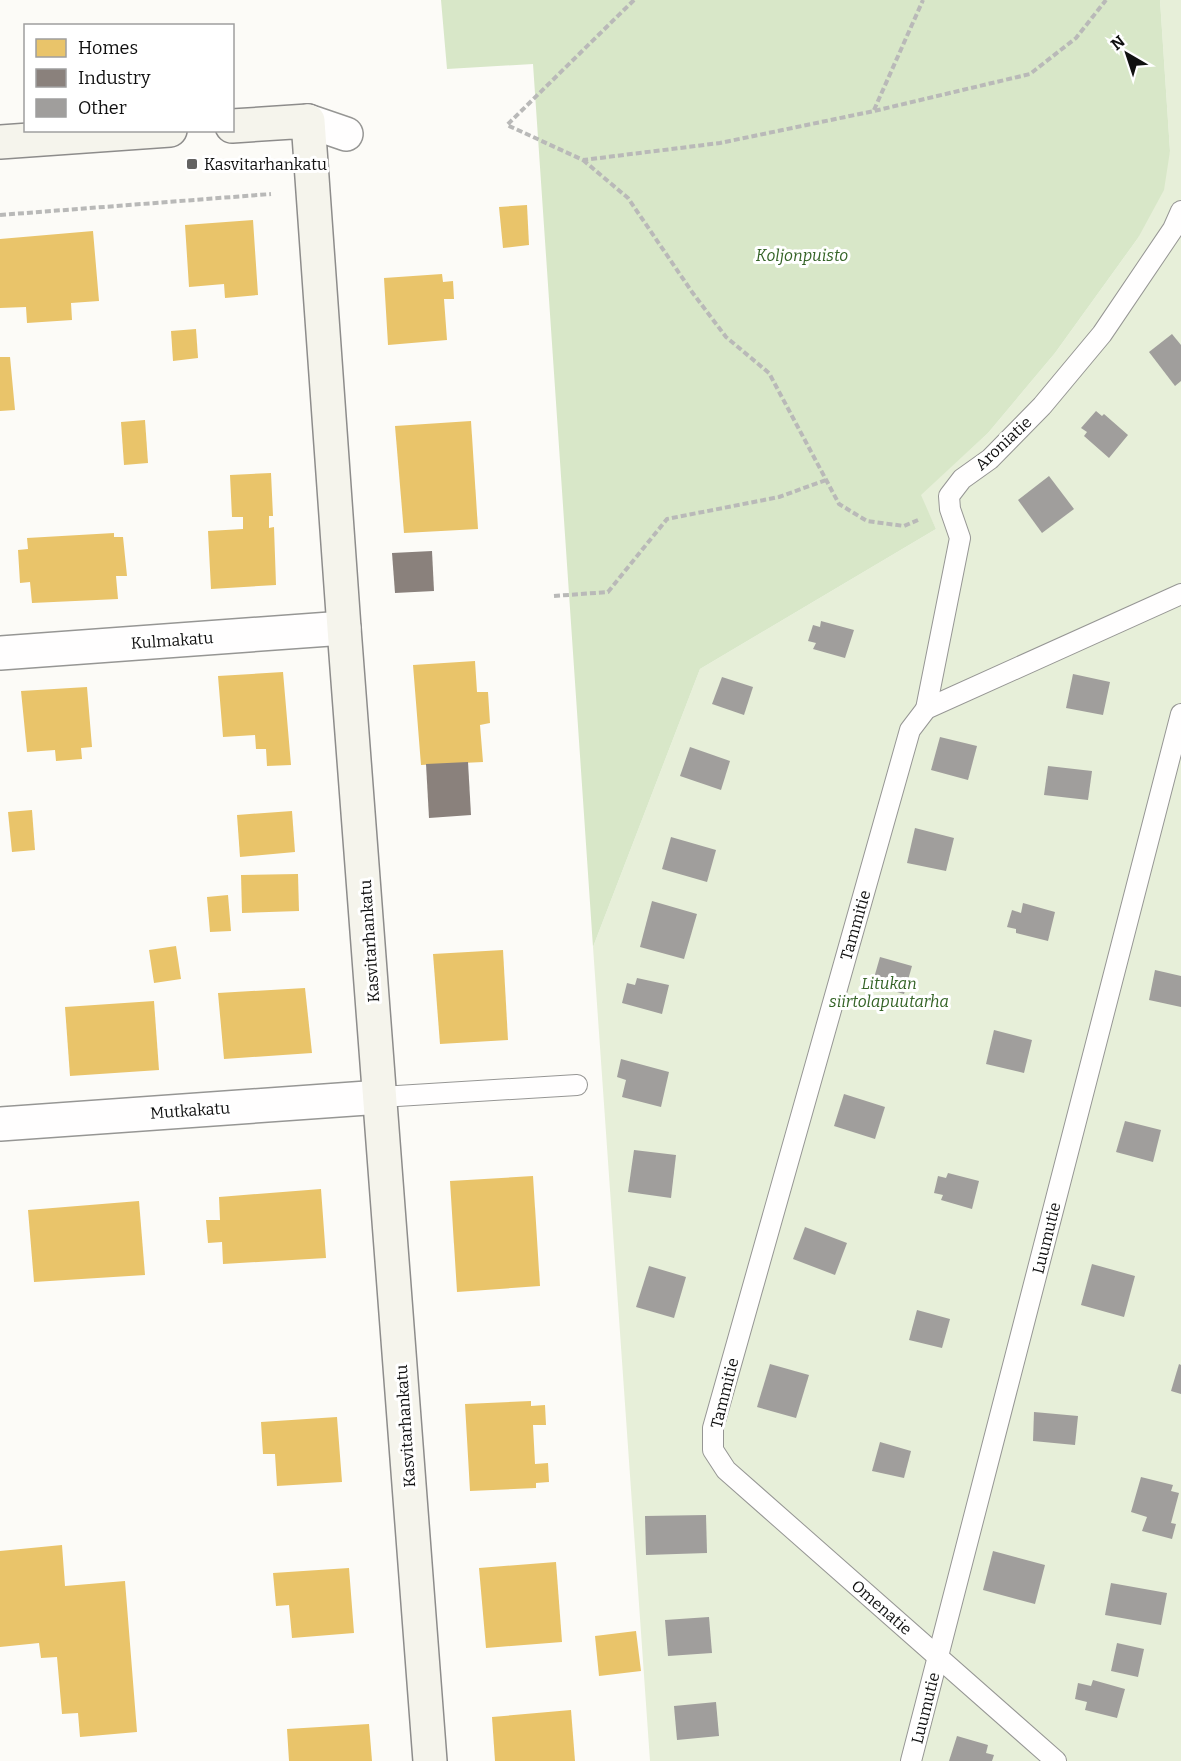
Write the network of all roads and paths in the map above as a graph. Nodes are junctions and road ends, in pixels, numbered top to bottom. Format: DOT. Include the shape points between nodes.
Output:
graph roads {
  1 [pos="634,0"];
  2 [pos="923,0"];
  3 [pos="1107,0"];
  4 [pos="874,111"];
  5 [pos="308,121"];
  6 [pos="234,126"];
  7 [pos="142,132"];
  8 [pos="346,134"];
  9 [pos="0,142"];
  10 [pos="583,160"];
  11 [pos="313,190"];
  12 [pos="1181,212"];
  13 [pos="0,215"];
  14 [pos="826,480"];
  15 [pos="950,509"];
  16 [pos="1181,594"];
  17 [pos="554,596"];
  18 [pos="344,628"];
  19 [pos="0,653"];
  20 [pos="926,709"];
  21 [pos="1181,714"];
  22 [pos="578,1085"];
  23 [pos="381,1096"];
  24 [pos="0,1124"];
  25 [pos="714,1450"];
  26 [pos="938,1657"];
  27 [pos="429,1761"];
  28 [pos="911,1761"];
  29 [pos="1056,1761"];
  1 -- 10 [label="path" via="507,125"];
  2 -- 4 [label="path"];
  3 -- 4 [label="path" via="1076,38 1030,74"];
  4 -- 10 [label="path" via="720,143"];
  5 -- 6 [label="street"];
  5 -- 8 [label="street"];
  5 -- 11 [label="street, Kasvitarhankatu"];
  7 -- 9 [label="street"];
  10 -- 14 [label="path" via="628,198 726,337 769,373"];
  11 -- 13 [label="path"];
  11 -- 18 [label="street, Kasvitarhankatu"];
  12 -- 15 [label="lane, Aroniatie" via="1102,334 1027,421 990,459 962,479 949,496"];
  14 -- 15 [label="path" via="838,504 867,521 904,526"];
  14 -- 17 [label="path" via="779,497 667,519 608,592"];
  15 -- 20 [label="lane" via="960,538"];
  16 -- 20 [label="lane"];
  18 -- 19 [label="street, Kulmakatu"];
  18 -- 23 [label="street, Kasvitarhankatu"];
  20 -- 25 [label="lane, Tammitie" via="910,730 903,753 712,1428"];
  21 -- 26 [label="lane, Luumutie"];
  22 -- 23 [label="lane"];
  23 -- 24 [label="street, Mutkakatu"];
  23 -- 27 [label="street, Kasvitarhankatu"];
  25 -- 26 [label="lane, Omenatie" via="726,1470"];
  26 -- 28 [label="lane, Luumutie"];
  26 -- 29 [label="lane, Omenatie"];
}
